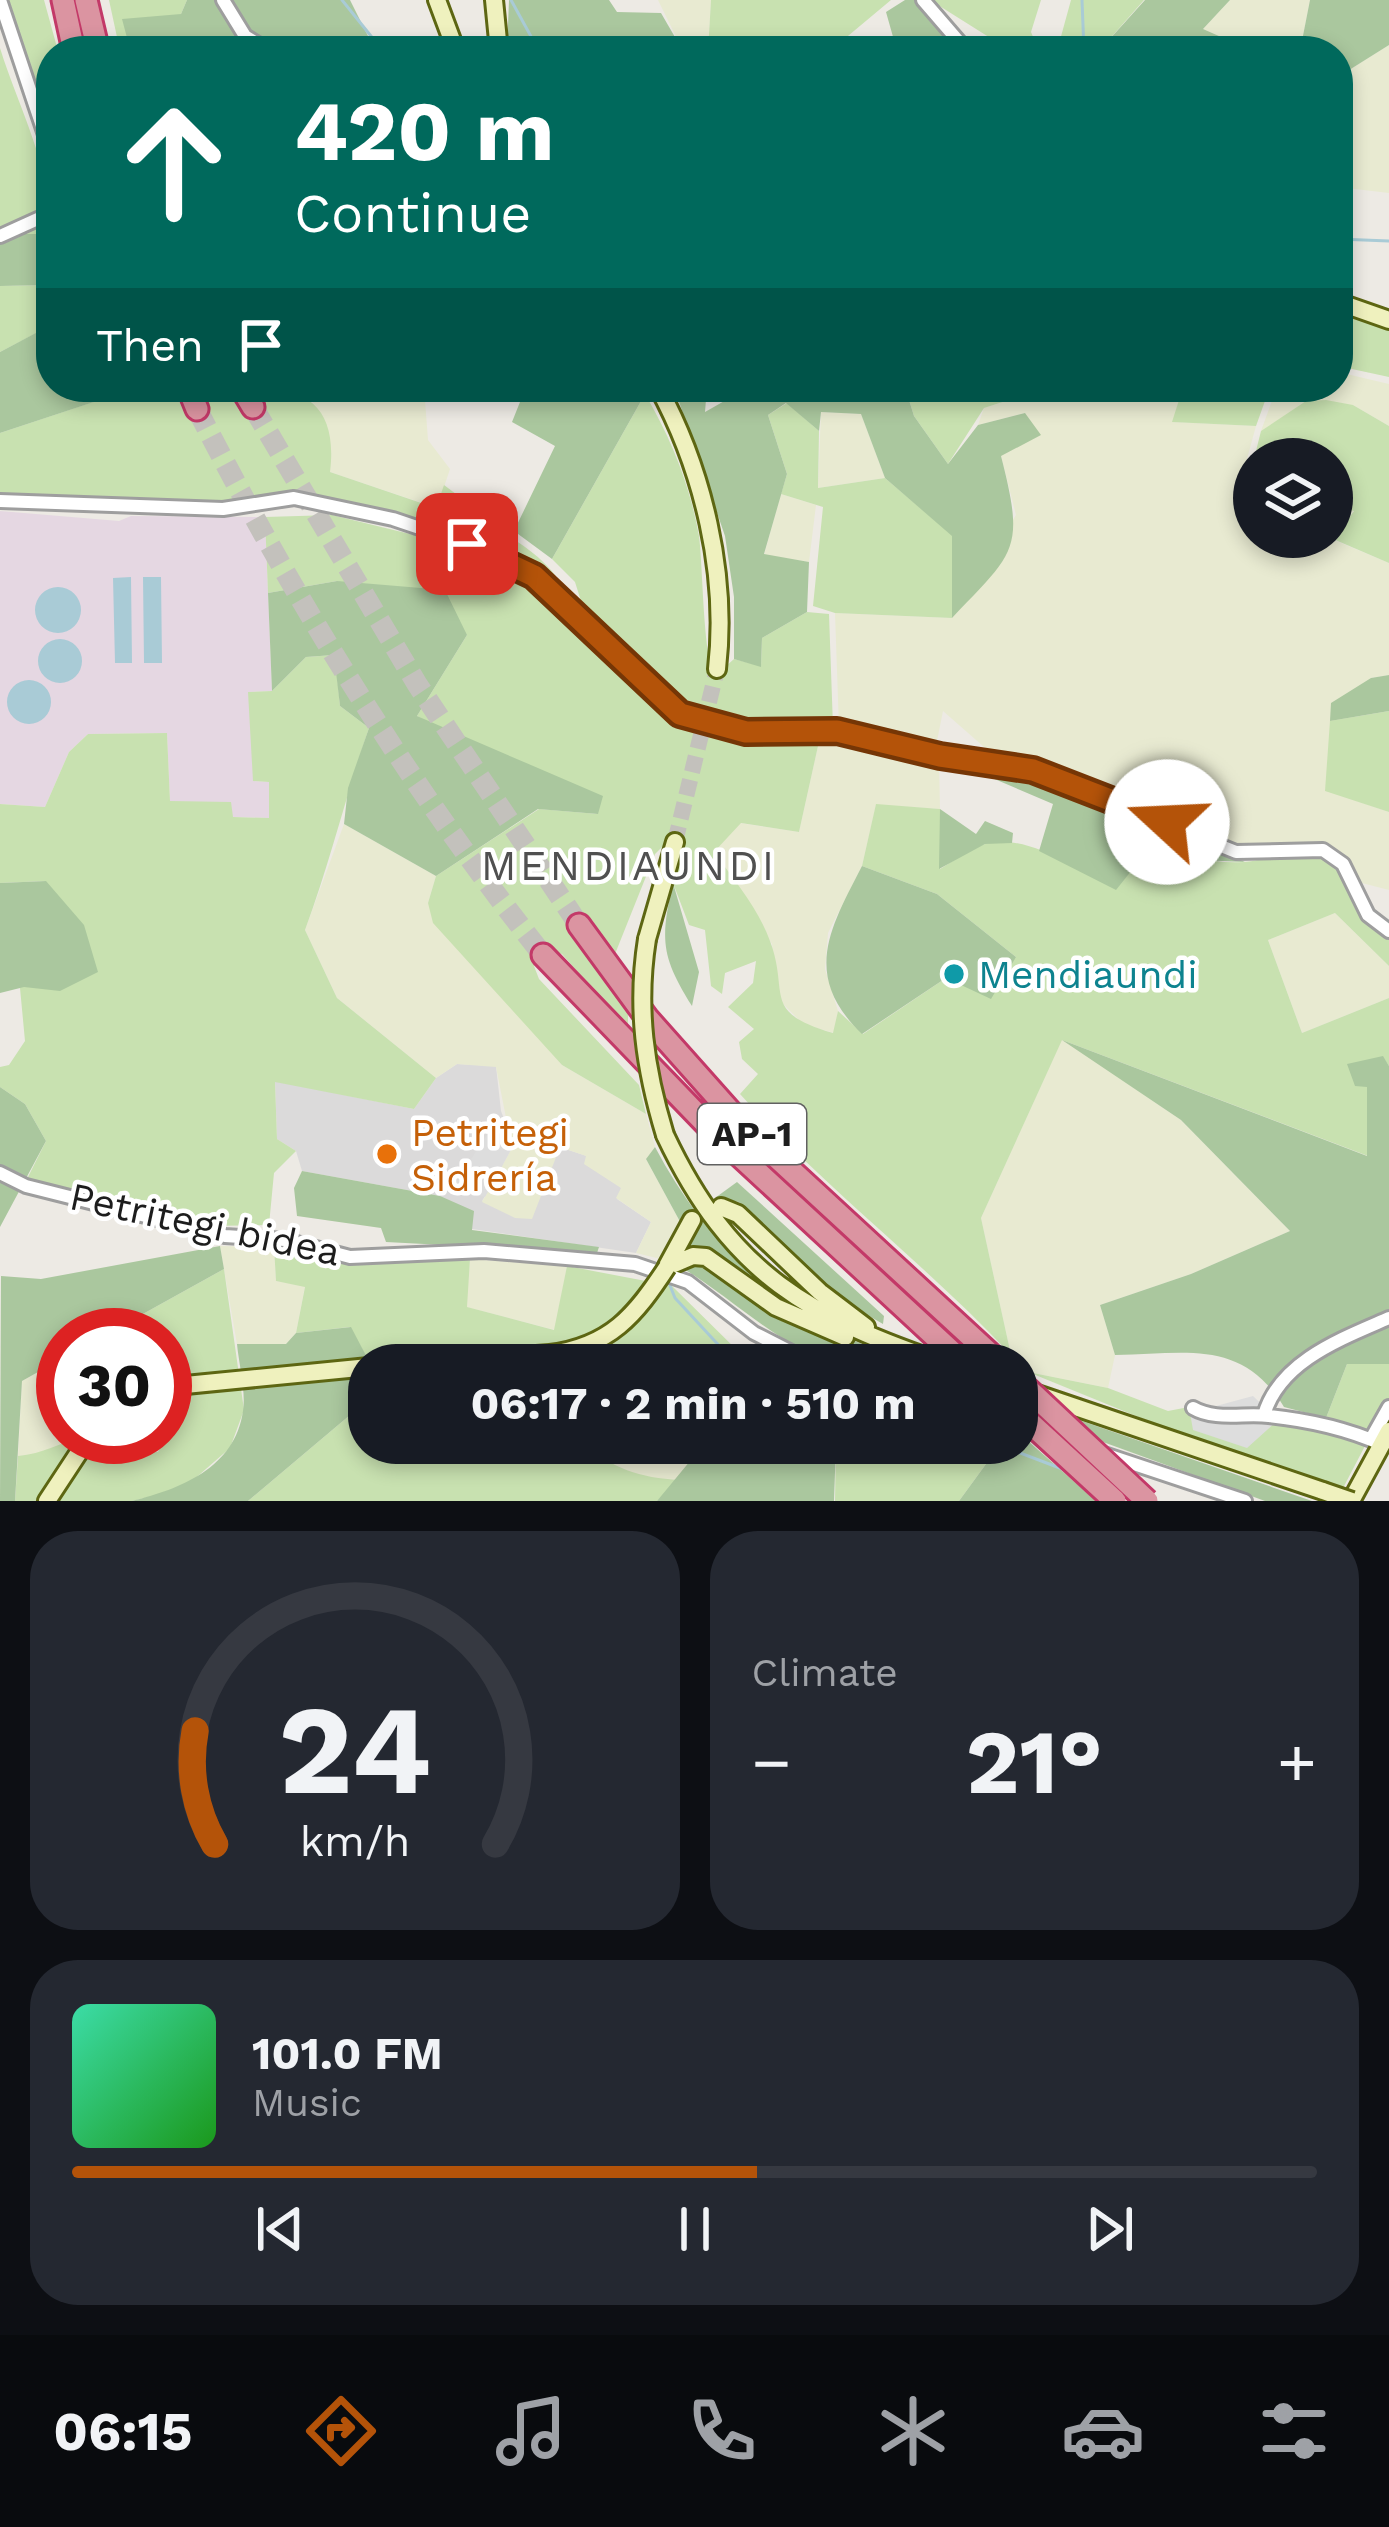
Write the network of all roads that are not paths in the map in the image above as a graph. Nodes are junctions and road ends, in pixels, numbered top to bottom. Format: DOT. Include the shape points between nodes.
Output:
graph roads {
  1 [pos="1,0"];
  2 [pos="63,0"];
  3 [pos="86,0"];
  4 [pos="223,0"];
  5 [pos="433,0"];
  6 [pos="452,0"];
  7 [pos="494,0"];
  8 [pos="923,0"];
  9 [pos="71,36"];
  10 [pos="94,36"];
  11 [pos="245,36"];
  12 [pos="441,36"];
  13 [pos="452,36"];
  14 [pos="456,36"];
  15 [pos="498,36"];
  16 [pos="954,36"];
  17 [pos="36,107"];
  18 [pos="36,222"];
  19 [pos="0,236"];
  20 [pos="1353,307"];
  21 [pos="1389,320"];
  22 [pos="194,402"];
  23 [pos="250,402"];
  24 [pos="664,402"];
  25 [pos="253,407"];
  26 [pos="197,410"];
  27 [pos="0,500"];
  28 [pos="717,669"];
  29 [pos="675,842"];
  30 [pos="579,925"];
  31 [pos="1389,931"];
  32 [pos="543,955"];
  33 [pos="0,1174"];
  34 [pos="721,1207"];
  35 [pos="692,1220"];
  36 [pos="667,1267"];
  37 [pos="1389,1318"];
  38 [pos="878,1341"];
  39 [pos="594,1344"];
  40 [pos="776,1344"];
  41 [pos="887,1344"];
  42 [pos="902,1344"];
  43 [pos="943,1344"];
  44 [pos="980,1344"];
  45 [pos="348,1369"];
  46 [pos="192,1384"];
  47 [pos="1038,1390"];
  48 [pos="1038,1402"];
  49 [pos="1389,1407"];
  50 [pos="1193,1408"];
  51 [pos="1264,1415"];
  52 [pos="1038,1431"];
  53 [pos="1038,1433"];
  54 [pos="1380,1438"];
  55 [pos="71,1464"];
  56 [pos="46,1501"];
  57 [pos="1115,1501"];
  58 [pos="1148,1501"];
  59 [pos="1245,1501"];
  60 [pos="1351,1501"];
  1 -- 17 [label="street"];
  2 -- 9 [label="highway"];
  3 -- 10 [label="highway"];
  4 -- 11 [label="street"];
  5 -- 12 [label="main road"];
  5 -- 13 [label="main road"];
  6 -- 14 [label="main road"];
  7 -- 15 [label="main road"];
  8 -- 16 [label="street"];
  18 -- 19 [label="street"];
  20 -- 21 [label="main road"];
  22 -- 26 [label="highway"];
  23 -- 25 [label="highway"];
  24 -- 28 [label="main road" via="710,538"];
  27 -- 31 [label="street" via="223,509 294,498 355,509 534,576 680,714 775,735 837,731 1033,770 1217,848 1323,850 1343,864 1367,915"];
  29 -- 38 [label="main road, bridge" via="647,939 642,1031 665,1135 705,1208 748,1259 803,1304"];
  30 -- 44 [label="highway, AP-1" via="647,1018 744,1127"];
  32 -- 43 [label="highway, AP-1" via="702,1121"];
  33 -- 40 [label="street, Petritegi bidea" via="225,1236 350,1257 484,1251 635,1264 688,1282"];
  34 -- 42 [label="main road" via="739,1214 844,1313"];
  35 -- 36 [label="main road"];
  36 -- 38 [label="main road" via="706,1257 794,1316 859,1342"];
  36 -- 39 [label="main road, bridge" via="620,1330"];
  37 -- 51 [label="street" via="1302,1363 1272,1390"];
  38 -- 41 [label="main road"];
  45 -- 46 [label="main road"];
  47 -- 60 [label="main road, bridge"];
  48 -- 58 [label="highway, bridge"];
  49 -- 54 [label="street"];
  50 -- 51 [label="street"];
  51 -- 54 [label="street"];
  52 -- 57 [label="highway, bridge"];
  53 -- 59 [label="street"];
  54 -- 60 [label="main road"];
  55 -- 56 [label="main road"];
}
